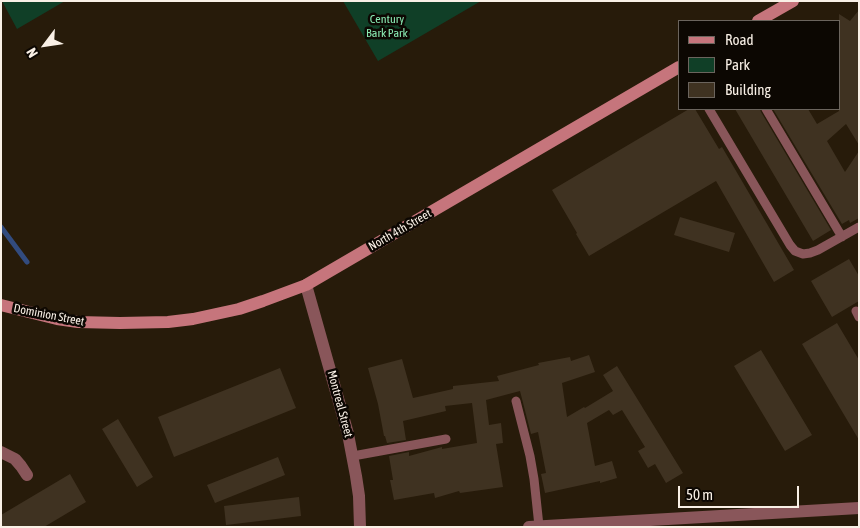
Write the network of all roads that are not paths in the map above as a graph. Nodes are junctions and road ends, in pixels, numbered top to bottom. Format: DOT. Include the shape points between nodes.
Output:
graph roads {
  1 [pos="793,1"];
  2 [pos="760,20"];
  3 [pos="678,68"];
  4 [pos="710,110"];
  5 [pos="767,110"];
  6 [pos="859,227"];
  7 [pos="842,237"];
  8 [pos="306,285"];
  9 [pos="1,305"];
  10 [pos="97,323"];
  11 [pos="516,401"];
  12 [pos="446,439"];
  13 [pos="1,452"];
  14 [pos="353,456"];
  15 [pos="27,475"];
  16 [pos="859,508"];
  17 [pos="538,526"];
  18 [pos="360,527"];
  19 [pos="529,527"];
  1 -- 2 [label="street"];
  3 -- 8 [label="street, North 4th Street"];
  4 -- 7 [label="lane" via="795,251 810,253"];
  5 -- 7 [label="lane"];
  6 -- 7 [label="lane"];
  8 -- 10 [label="street, North 4th Street" via="238,309 193,319"];
  8 -- 14 [label="street, Montreal Street"];
  9 -- 10 [label="street, Dominion Street" via="57,319"];
  11 -- 17 [label="lane" via="531,464"];
  12 -- 14 [label="lane"];
  13 -- 15 [label="street" via="15,460"];
  14 -- 18 [label="street, Montreal Street"];
  16 -- 17 [label="street"];
  17 -- 19 [label="street"];
}
